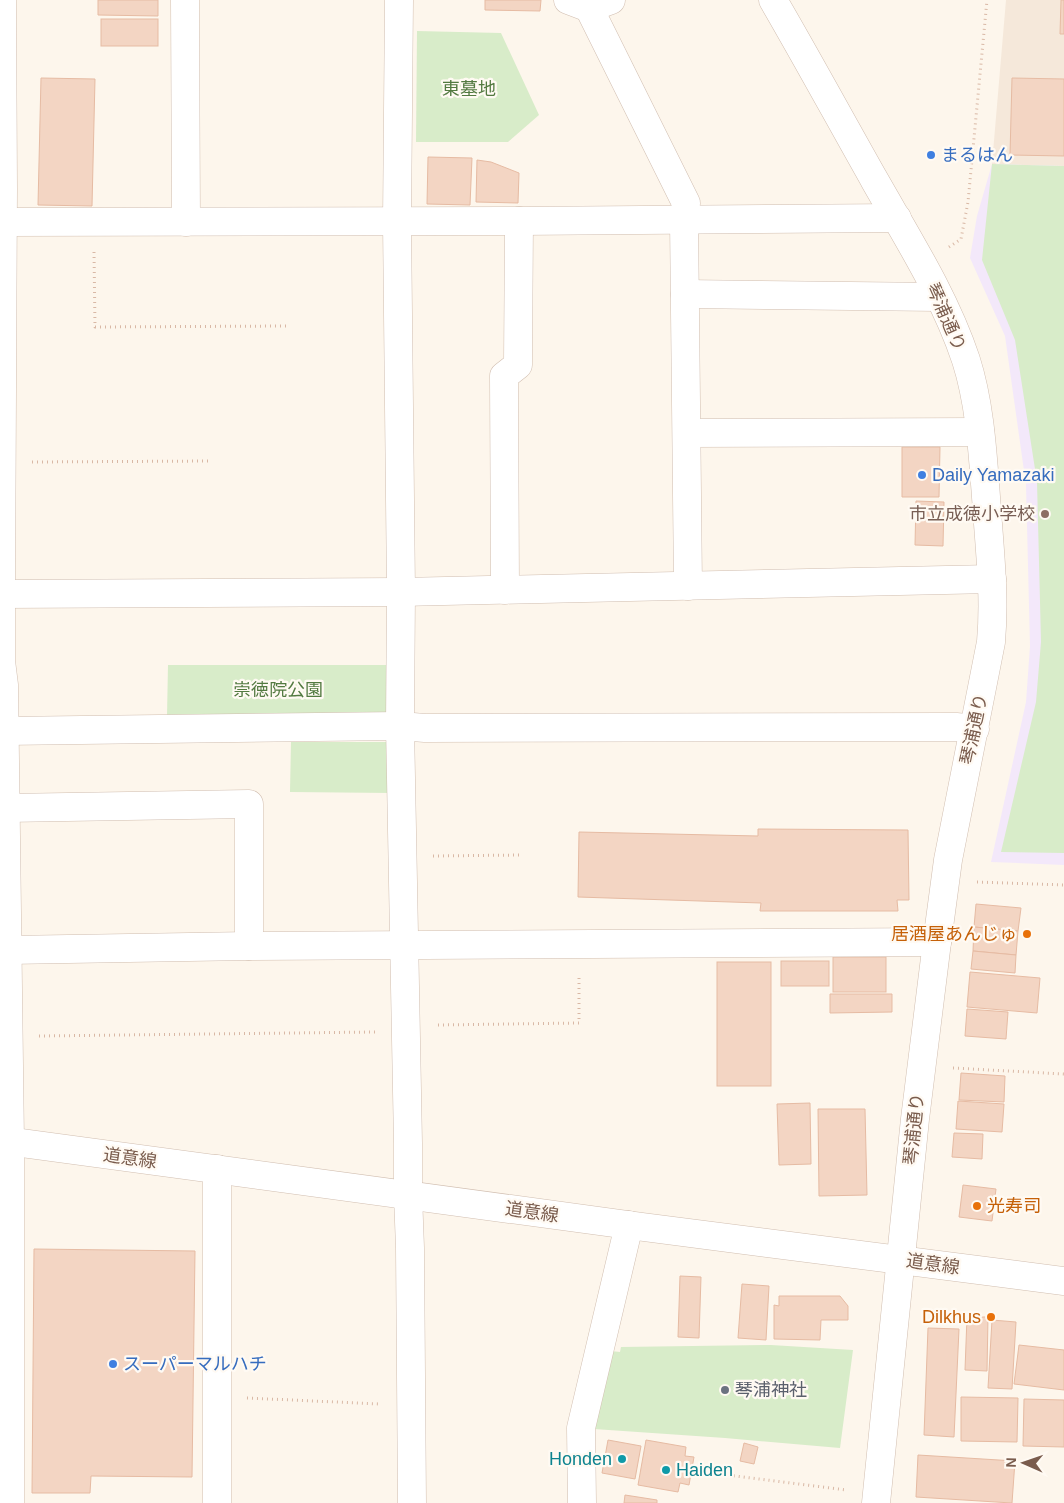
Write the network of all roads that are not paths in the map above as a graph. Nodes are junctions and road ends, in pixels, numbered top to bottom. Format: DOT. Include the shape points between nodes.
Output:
graph roads {
  1 [pos="2,0"];
  2 [pos="185,0"];
  3 [pos="399,0"];
  4 [pos="773,0"];
  5 [pos="590,3"];
  6 [pos="897,218"];
  7 [pos="684,220"];
  8 [pos="519,221"];
  9 [pos="1,222"];
  10 [pos="186,222"];
  11 [pos="397,222"];
  12 [pos="685,294"];
  13 [pos="939,297"];
  14 [pos="687,432"];
  15 [pos="980,432"];
  16 [pos="1,462"];
  17 [pos="992,579"];
  18 [pos="688,586"];
  19 [pos="506,590"];
  20 [pos="401,592"];
  21 [pos="1,594"];
  22 [pos="1,662"];
  23 [pos="400,726"];
  24 [pos="975,729"];
  25 [pos="4,731"];
  26 [pos="6,808"];
  27 [pos="937,942"];
  28 [pos="404,945"];
  29 [pos="249,946"];
  30 [pos="8,950"];
  31 [pos="5,1141"];
  32 [pos="217,1169"];
  33 [pos="408,1195"];
  34 [pos="629,1225"];
  35 [pos="900,1260"];
  36 [pos="1064,1281"];
  37 [pos="5,1384"];
  38 [pos="10,1503"];
  39 [pos="217,1503"];
  40 [pos="412,1503"];
  41 [pos="582,1503"];
  42 [pos="876,1503"];
  1 -- 9 [label="street"];
  2 -- 10 [label="street"];
  3 -- 11 [label="street"];
  4 -- 6 [label="street, 琴浦通り"];
  5 -- 7 [label="street" via="686,203"];
  6 -- 7 [label="street"];
  6 -- 13 [label="street, 琴浦通り"];
  7 -- 8 [label="street"];
  7 -- 12 [label="street"];
  8 -- 11 [label="street"];
  8 -- 19 [label="street" via="518,365 504,376"];
  9 -- 10 [label="street"];
  9 -- 16 [label="street"];
  10 -- 11 [label="street"];
  11 -- 20 [label="street"];
  12 -- 13 [label="street"];
  12 -- 14 [label="street"];
  13 -- 15 [label="street, 琴浦通り" via="966,361"];
  14 -- 15 [label="street"];
  14 -- 18 [label="street"];
  15 -- 17 [label="street, 琴浦通り"];
  16 -- 21 [label="street"];
  17 -- 18 [label="street"];
  17 -- 24 [label="street, 琴浦通り" via="991,642"];
  18 -- 19 [label="street"];
  19 -- 20 [label="street"];
  20 -- 21 [label="street"];
  20 -- 23 [label="street"];
  21 -- 22 [label="street"];
  22 -- 25 [label="street"];
  23 -- 24 [label="street"];
  23 -- 25 [label="street"];
  23 -- 28 [label="street"];
  24 -- 27 [label="street, 琴浦通り" via="948,860"];
  25 -- 26 [label="street"];
  26 -- 29 [label="street" via="248,804"];
  26 -- 30 [label="street"];
  27 -- 28 [label="street"];
  27 -- 35 [label="street, 琴浦通り"];
  28 -- 29 [label="street"];
  28 -- 33 [label="street"];
  29 -- 30 [label="street"];
  30 -- 31 [label="street"];
  31 -- 32 [label="street, 道意線"];
  31 -- 37 [label="street"];
  32 -- 33 [label="street, 道意線"];
  32 -- 39 [label="street"];
  33 -- 34 [label="street, 道意線"];
  33 -- 40 [label="street"];
  34 -- 35 [label="street, 道意線"];
  34 -- 41 [label="street" via="581,1428"];
  35 -- 36 [label="street, 道意線"];
  35 -- 42 [label="street, 琴浦通り"];
  37 -- 38 [label="street"];
}
